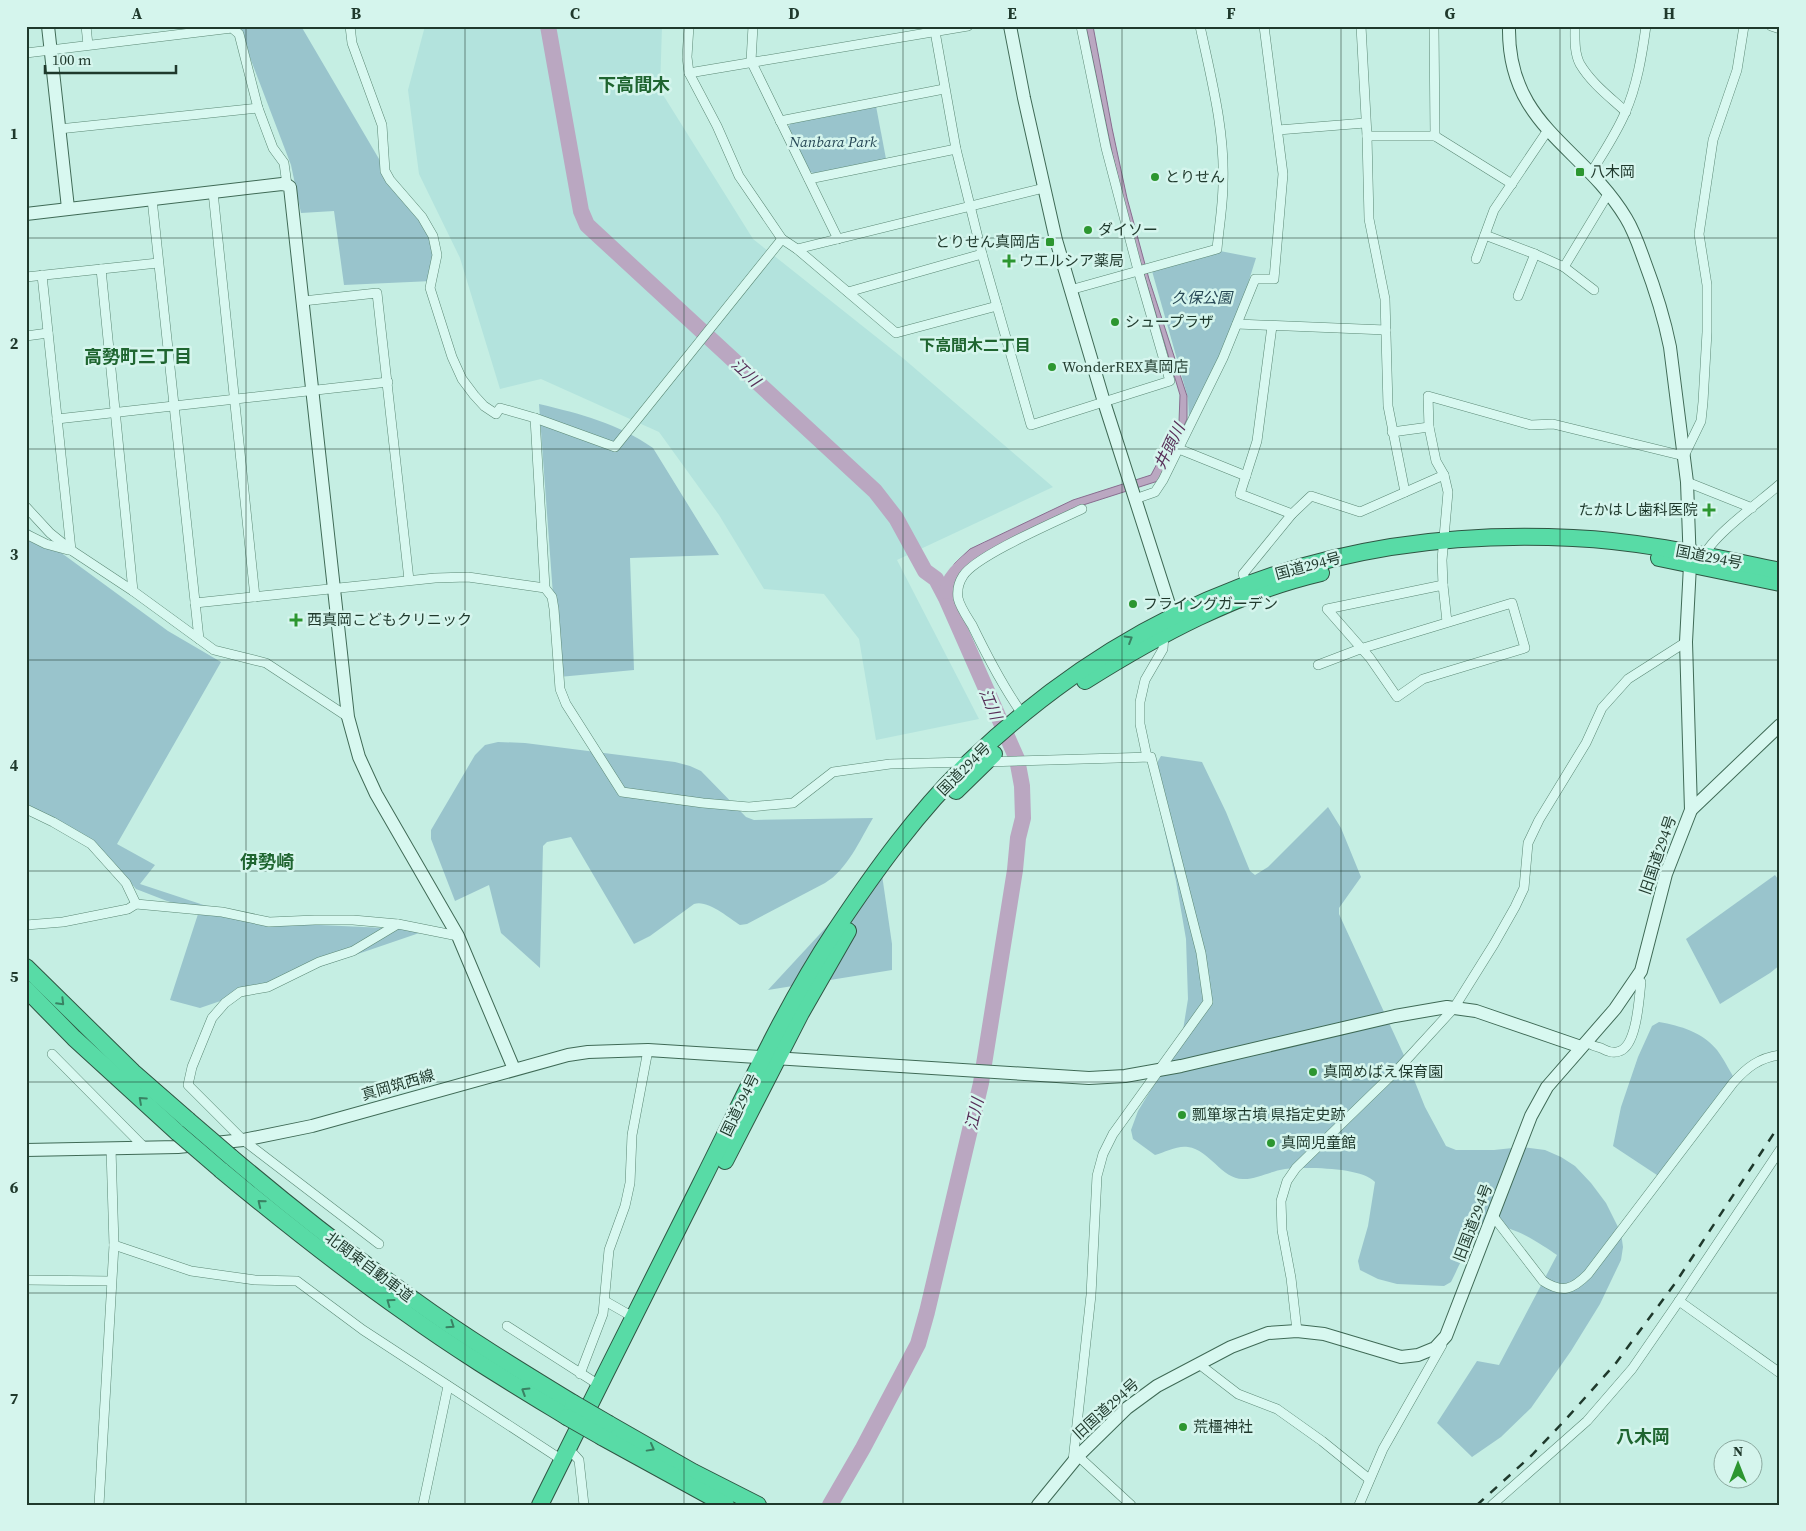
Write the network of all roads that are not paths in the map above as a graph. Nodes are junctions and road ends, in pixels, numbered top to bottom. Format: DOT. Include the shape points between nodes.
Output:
graph roads {
  1 [pos="48,26"];
  2 [pos="86,26"];
  3 [pos="350,26"];
  4 [pos="688,26"];
  5 [pos="753,26"];
  6 [pos="968,26"];
  7 [pos="1010,26"];
  8 [pos="1081,26"];
  9 [pos="1200,26"];
  10 [pos="1264,26"];
  11 [pos="1361,26"];
  12 [pos="1434,26"];
  13 [pos="1509,26"];
  14 [pos="1575,26"];
  15 [pos="1646,26"];
  16 [pos="1744,26"];
  17 [pos="1771,26"];
  18 [pos="934,29"];
  19 [pos="1780,29"];
  20 [pos="88,45"];
  21 [pos="51,50"];
  22 [pos="26,53"];
  23 [pos="751,61"];
  24 [pos="689,73"];
  25 [pos="944,89"];
  26 [pos="258,108"];
  27 [pos="1626,112"];
  28 [pos="780,121"];
  29 [pos="1366,123"];
  30 [pos="59,129"];
  31 [pos="1278,130"];
  32 [pos="1548,130"];
  33 [pos="1367,136"];
  34 [pos="1435,136"];
  35 [pos="956,149"];
  36 [pos="1591,173"];
  37 [pos="809,180"];
  38 [pos="1512,184"];
  39 [pos="287,185"];
  40 [pos="1044,188"];
  41 [pos="213,192"];
  42 [pos="1608,194"];
  43 [pos="152,199"];
  44 [pos="970,206"];
  45 [pos="68,208"];
  46 [pos="26,214"];
  47 [pos="1484,235"];
  48 [pos="782,239"];
  49 [pos="838,239"];
  50 [pos="797,248"];
  51 [pos="982,254"];
  52 [pos="1535,254"];
  53 [pos="1476,259"];
  54 [pos="158,263"];
  55 [pos="1564,267"];
  56 [pos="101,269"];
  57 [pos="1138,270"];
  58 [pos="42,275"];
  59 [pos="26,277"];
  60 [pos="1070,290"];
  61 [pos="1594,290"];
  62 [pos="848,292"];
  63 [pos="1518,296"];
  64 [pos="303,301"];
  65 [pos="997,306"];
  66 [pos="1237,324"];
  67 [pos="1272,326"];
  68 [pos="1386,330"];
  69 [pos="48,333"];
  70 [pos="26,336"];
  71 [pos="388,382"];
  72 [pos="311,390"];
  73 [pos="234,399"];
  74 [pos="1104,402"];
  75 [pos="174,406"];
  76 [pos="114,412"];
  77 [pos="535,418"];
  78 [pos="57,419"];
  79 [pos="1429,427"];
  80 [pos="1392,432"];
  81 [pos="1179,449"];
  82 [pos="1684,456"];
  83 [pos="1444,475"];
  84 [pos="1246,476"];
  85 [pos="1687,482"];
  86 [pos="1780,484"];
  87 [pos="1404,492"];
  88 [pos="1134,496"];
  89 [pos="26,507"];
  90 [pos="1752,508"];
  91 [pos="1082,509"];
  92 [pos="1292,514"];
  93 [pos="26,534"];
  94 [pos="1443,545"];
  95 [pos="71,550"];
  96 [pos="1695,558"];
  97 [pos="1780,571"];
  98 [pos="409,580"];
  99 [pos="1780,583"];
  100 [pos="1247,584"];
  101 [pos="1443,585"];
  102 [pos="545,588"];
  103 [pos="333,589"];
  104 [pos="133,591"];
  105 [pos="255,597"];
  106 [pos="195,603"];
  107 [pos="1447,622"];
  108 [pos="1171,626"];
  109 [pos="199,639"];
  110 [pos="1686,642"];
  111 [pos="1360,649"];
  112 [pos="1318,665"];
  113 [pos="348,717"];
  114 [pos="1022,720"];
  115 [pos="1780,725"];
  116 [pos="1002,748"];
  117 [pos="1148,757"];
  118 [pos="976,762"];
  119 [pos="26,809"];
  120 [pos="1691,810"];
  121 [pos="136,904"];
  122 [pos="398,924"];
  123 [pos="26,925"];
  124 [pos="458,936"];
  125 [pos="26,967"];
  126 [pos="1636,978"];
  127 [pos="26,989"];
  128 [pos="1454,1008"];
  129 [pos="1584,1045"];
  130 [pos="648,1050"];
  131 [pos="52,1054"];
  132 [pos="1780,1055"];
  133 [pos="770,1059"];
  134 [pos="514,1069"];
  135 [pos="1160,1070"];
  136 [pos="183,1127"];
  137 [pos="243,1140"];
  138 [pos="146,1148"];
  139 [pos="112,1149"];
  140 [pos="26,1150"];
  141 [pos="1780,1150"];
  142 [pos="1493,1216"];
  143 [pos="379,1244"];
  144 [pos="114,1245"];
  145 [pos="26,1280"];
  146 [pos="111,1282"];
  147 [pos="605,1301"];
  148 [pos="1680,1301"];
  149 [pos="633,1317"];
  150 [pos="507,1326"];
  151 [pos="1298,1330"];
  152 [pos="1446,1336"];
  153 [pos="1199,1364"];
  154 [pos="1780,1373"];
  155 [pos="580,1374"];
  156 [pos="599,1385"];
  157 [pos="448,1386"];
  158 [pos="570,1410"];
  159 [pos="605,1431"];
  160 [pos="568,1454"];
  161 [pos="1075,1459"];
  162 [pos="1369,1479"];
  163 [pos="99,1505"];
  164 [pos="423,1505"];
  165 [pos="540,1505"];
  166 [pos="550,1505"];
  167 [pos="584,1505"];
  168 [pos="726,1505"];
  169 [pos="758,1505"];
  170 [pos="1038,1505"];
  171 [pos="1131,1505"];
  172 [pos="1359,1505"];
  173 [pos="1492,1505"];
  1 -- 21 [label="street"];
  2 -- 20 [label="street"];
  3 -- 77 [label="street" via="352,44 382,125 385,171 433,236 437,255 430,288 462,379 474,396 496,414 500,408"];
  4 -- 24 [label="street"];
  5 -- 23 [label="street"];
  6 -- 18 [label="street"];
  7 -- 40 [label="street"];
  8 -- 57 [label="street" via="1106,148"];
  9 -- 57 [label="street" via="1221,139 1223,183 1217,249"];
  10 -- 31 [label="street"];
  11 -- 29 [label="street"];
  12 -- 34 [label="street"];
  13 -- 32 [label="street" via="1512,65 1518,84 1528,104"];
  14 -- 27 [label="street" via="1574,44 1579,64"];
  15 -- 27 [label="street" via="1642,56"];
  16 -- 82 [label="street" via="1737,70 1713,140 1700,225 1707,286 1703,402 1701,421"];
  17 -- 19 [label="street"];
  18 -- 23 [label="street"];
  18 -- 25 [label="street"];
  20 -- 21 [label="street"];
  20 -- 26 [label="street" via="232,28 239,34"];
  21 -- 22 [label="street"];
  21 -- 30 [label="street"];
  23 -- 24 [label="street"];
  23 -- 28 [label="street"];
  24 -- 48 [label="street" via="745,187"];
  25 -- 28 [label="street"];
  25 -- 35 [label="street"];
  26 -- 30 [label="street"];
  26 -- 39 [label="street" via="273,148 284,163"];
  27 -- 36 [label="street"];
  28 -- 37 [label="street"];
  29 -- 31 [label="street"];
  29 -- 33 [label="street"];
  30 -- 45 [label="street"];
  31 -- 66 [label="street" via="1283,174 1274,279 1254,278"];
  32 -- 36 [label="street"];
  32 -- 38 [label="street"];
  33 -- 34 [label="street"];
  33 -- 68 [label="street" via="1369,219 1384,299"];
  34 -- 38 [label="street"];
  35 -- 37 [label="street"];
  35 -- 44 [label="street"];
  36 -- 42 [label="street"];
  37 -- 49 [label="street"];
  38 -- 47 [label="street" via="1494,210"];
  39 -- 41 [label="street"];
  39 -- 64 [label="street" via="291,191"];
  40 -- 44 [label="street"];
  40 -- 60 [label="street"];
  41 -- 43 [label="street"];
  41 -- 73 [label="street"];
  42 -- 55 [label="street"];
  42 -- 82 [label="street" via="1626,218 1660,302 1670,347"];
  43 -- 45 [label="street"];
  43 -- 54 [label="street"];
  44 -- 49 [label="street"];
  44 -- 51 [label="street"];
  45 -- 46 [label="street"];
  47 -- 52 [label="street"];
  47 -- 53 [label="street"];
  48 -- 50 [label="street"];
  48 -- 77 [label="street" via="615,447"];
  49 -- 50 [label="street"];
  50 -- 62 [label="street"];
  51 -- 62 [label="street"];
  51 -- 65 [label="street"];
  52 -- 55 [label="street"];
  52 -- 63 [label="street"];
  54 -- 56 [label="street"];
  54 -- 75 [label="street"];
  55 -- 61 [label="street"];
  56 -- 58 [label="street"];
  56 -- 76 [label="street"];
  57 -- 60 [label="street"];
  57 -- 74 [label="street" via="1170,381"];
  58 -- 59 [label="street"];
  58 -- 69 [label="street"];
  60 -- 74 [label="street"];
  62 -- 65 [label="street" via="896,334"];
  64 -- 71 [label="street" via="377,293"];
  64 -- 72 [label="street"];
  65 -- 74 [label="street" via="1031,424"];
  66 -- 67 [label="street"];
  66 -- 81 [label="street"];
  67 -- 68 [label="street"];
  67 -- 84 [label="street" via="1258,441"];
  68 -- 80 [label="street"];
  69 -- 70 [label="street"];
  69 -- 78 [label="street"];
  71 -- 72 [label="street"];
  71 -- 98 [label="street"];
  72 -- 73 [label="street"];
  72 -- 103 [label="street"];
  73 -- 75 [label="street"];
  73 -- 105 [label="street"];
  74 -- 88 [label="street"];
  75 -- 76 [label="street"];
  75 -- 106 [label="street"];
  76 -- 78 [label="street"];
  76 -- 104 [label="street"];
  77 -- 102 [label="street"];
  78 -- 95 [label="street"];
  79 -- 80 [label="street"];
  79 -- 82 [label="street" via="1428,396 1531,425 1554,424"];
  79 -- 83 [label="street" via="1436,461"];
  80 -- 87 [label="street"];
  81 -- 84 [label="street"];
  81 -- 88 [label="street" via="1155,492"];
  82 -- 85 [label="street"];
  83 -- 87 [label="street"];
  83 -- 94 [label="street" via="1448,492"];
  84 -- 92 [label="street" via="1240,494"];
  85 -- 90 [label="street"];
  85 -- 96 [label="street"];
  86 -- 90 [label="street"];
  87 -- 92 [label="street" via="1360,512 1311,496"];
  88 -- 108 [label="street"];
  89 -- 95 [label="street"];
  90 -- 96 [label="street"];
  91 -- 114 [label="street" via="986,556 970,567 958,586 958,599"];
  92 -- 100 [label="street" via="1243,574"];
  93 -- 95 [label="street" via="46,544"];
  94 -- 96 [label="highway, 国道294号" via="1521,537 1575,538 1619,542"];
  94 -- 100 [label="highway, 国道294号" via="1386,547 1350,554"];
  94 -- 101 [label="street"];
  94 -- 108 [label="highway, 国道294号" via="1316,574"];
  95 -- 104 [label="street"];
  96 -- 97 [label="highway, 国道294号"];
  96 -- 99 [label="highway, 国道294号"];
  96 -- 110 [label="street"];
  98 -- 102 [label="street" via="468,577"];
  98 -- 103 [label="street"];
  100 -- 108 [label="highway, 国道294号"];
  101 -- 107 [label="street"];
  101 -- 111 [label="street" via="1327,609"];
  102 -- 118 [label="street" via="552,597 554,608 560,689 566,704 622,792 749,807 793,803 833,772 890,764"];
  103 -- 105 [label="street"];
  103 -- 113 [label="street"];
  104 -- 109 [label="street"];
  105 -- 106 [label="street"];
  106 -- 109 [label="street"];
  107 -- 111 [label="street"];
  107 -- 111 [label="street" via="1512,603 1525,648 1424,680 1398,697"];
  108 -- 114 [label="highway, 国道294号" via="1144,631 1097,660 1054,690"];
  108 -- 117 [label="street" via="1145,680 1140,702 1140,724"];
  109 -- 113 [label="street" via="214,650 266,663"];
  110 -- 120 [label="street"];
  110 -- 128 [label="street" via="1628,679 1602,708 1586,743 1528,843 1524,888"];
  111 -- 112 [label="street"];
  113 -- 124 [label="street" via="367,776"];
  114 -- 116 [label="highway, 国道294号"];
  115 -- 120 [label="street, 旧国道294号"];
  116 -- 117 [label="street" via="1031,760"];
  116 -- 118 [label="highway, 国道294号"];
  116 -- 118 [label="street"];
  117 -- 135 [label="street" via="1201,953 1208,1002"];
  118 -- 133 [label="highway, 国道294号" via="868,901"];
  119 -- 121 [label="street" via="91,844 126,883"];
  120 -- 126 [label="street, 旧国道294号" via="1666,874 1641,971"];
  121 -- 122 [label="street" via="222,912 269,922 344,920"];
  121 -- 123 [label="street" via="128,909 63,922"];
  122 -- 124 [label="street"];
  122 -- 137 [label="street" via="353,951 319,962 268,987 240,992 225,1002 212,1018 188,1085"];
  124 -- 134 [label="street"];
  125 -- 136 [label="highway, 北関東自動車道, one-way"];
  126 -- 129 [label="street, 旧国道294号"];
  126 -- 129 [label="street" via="1641,982 1636,1019 1626,1047 1612,1053"];
  136 -- 127 [label="highway, 北関東自動車道, one-way" via="74,1038"];
  128 -- 129 [label="street, 真岡筑西線" via="1476,1011"];
  128 -- 135 [label="street, 真岡筑西線" via="1428,1009"];
  128 -- 151 [label="street" via="1399,1068 1296,1168 1288,1181 1281,1201 1282,1230"];
  129 -- 142 [label="street, 旧国道294号" via="1547,1087 1531,1116"];
  130 -- 133 [label="street, 真岡筑西線"];
  130 -- 134 [label="street, 真岡筑西線" via="588,1052"];
  130 -- 147 [label="street" via="632,1135 630,1183 609,1250"];
  131 -- 138 [label="street"];
  132 -- 142 [label="street" via="1756,1061 1733,1082 1577,1285 1560,1289 1543,1282"];
  133 -- 135 [label="street, 真岡筑西線" via="1089,1078"];
  133 -- 149 [label="highway, 国道294号"];
  133 -- 160 [label="highway, 国道294号"];
  134 -- 137 [label="street, 真岡筑西線" via="312,1126"];
  135 -- 161 [label="street" via="1108,1143 1097,1176 1091,1295"];
  136 -- 158 [label="highway, 北関東自動車道, one-way, bridge" via="231,1157 414,1301 513,1366"];
  158 -- 136 [label="highway, 北関東自動車道, one-way, bridge" via="449,1343 407,1315 220,1170"];
  137 -- 138 [label="street, 真岡筑西線"];
  137 -- 143 [label="street"];
  138 -- 139 [label="street, 真岡筑西線"];
  139 -- 140 [label="street, 真岡筑西線"];
  139 -- 144 [label="street"];
  141 -- 148 [label="street"];
  142 -- 152 [label="street, 旧国道294号"];
  144 -- 146 [label="street"];
  144 -- 157 [label="street" via="191,1271 255,1280 297,1281 363,1330"];
  145 -- 146 [label="street"];
  146 -- 163 [label="street"];
  147 -- 149 [label="street"];
  147 -- 155 [label="street"];
  148 -- 154 [label="street"];
  148 -- 173 [label="street" via="1632,1369 1587,1421"];
  149 -- 156 [label="highway, 国道294号"];
  150 -- 155 [label="street"];
  151 -- 152 [label="street, 旧国道294号" via="1324,1334 1401,1357 1435,1348"];
  151 -- 153 [label="street, 旧国道294号" via="1268,1332"];
  152 -- 162 [label="street"];
  153 -- 161 [label="street, 旧国道294号" via="1157,1386 1127,1408"];
  153 -- 162 [label="street" via="1238,1394 1277,1409"];
  155 -- 156 [label="street"];
  156 -- 160 [label="highway, 国道294号"];
  157 -- 160 [label="street"];
  157 -- 164 [label="street"];
  158 -- 159 [label="highway, 北関東自動車道, bridge"];
  159 -- 168 [label="highway, 北関東自動車道"];
  159 -- 169 [label="highway, 北関東自動車道, one-way"];
  160 -- 165 [label="highway, 国道294号"];
  160 -- 166 [label="highway, 国道294号"];
  160 -- 167 [label="street" via="579,1460"];
  161 -- 170 [label="street, 旧国道294号"];
  161 -- 171 [label="street"];
  162 -- 172 [label="street"];
}
